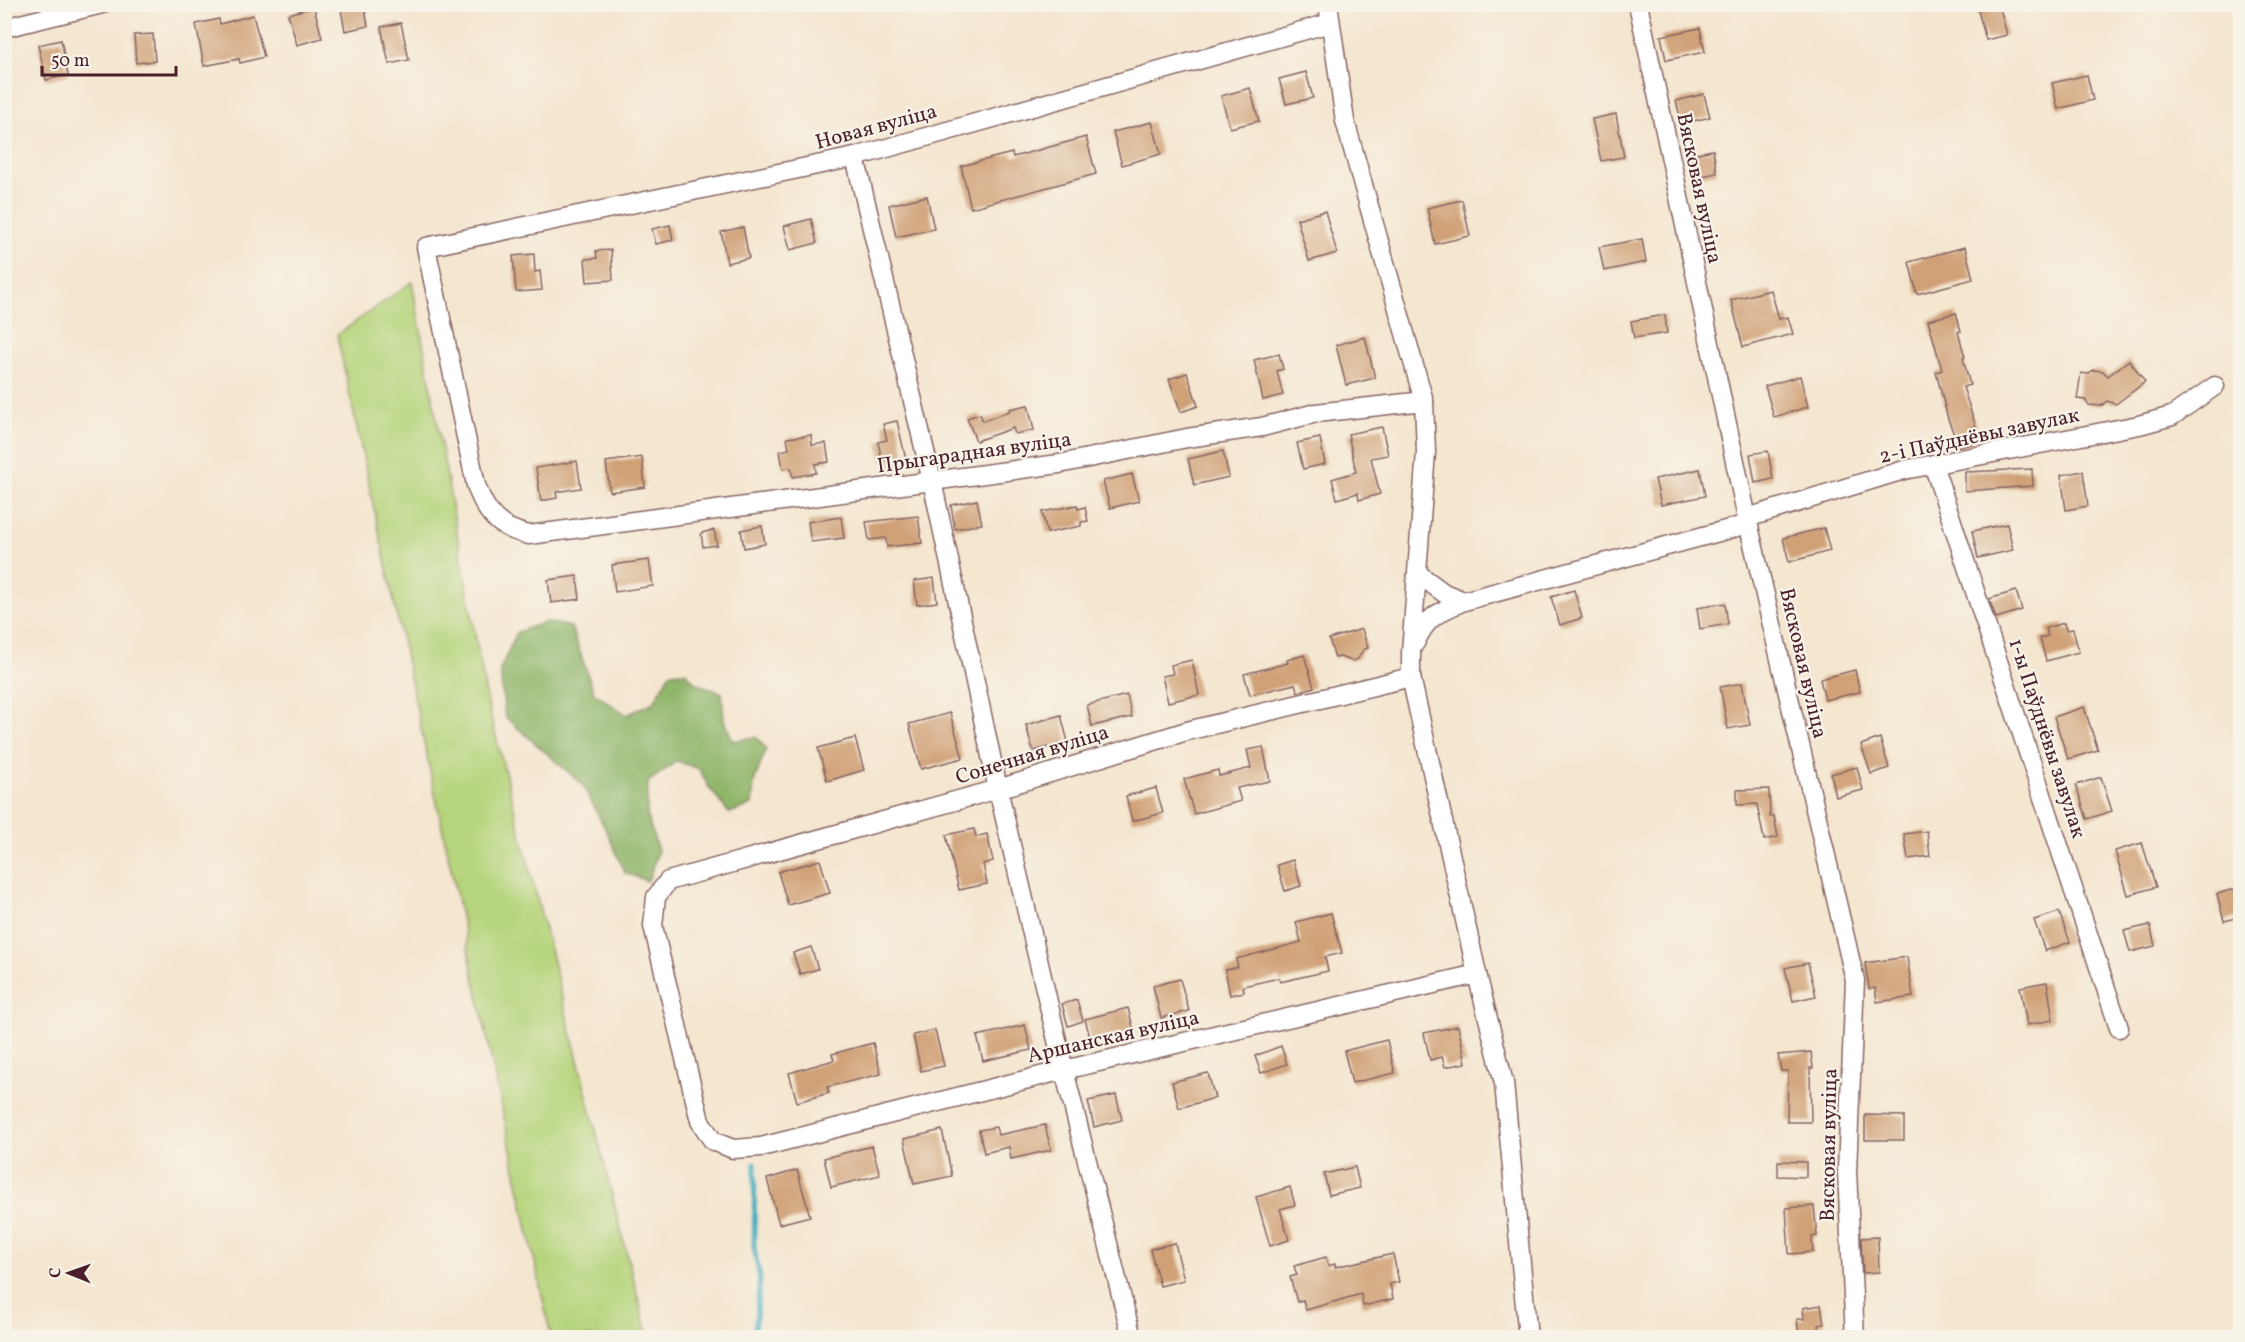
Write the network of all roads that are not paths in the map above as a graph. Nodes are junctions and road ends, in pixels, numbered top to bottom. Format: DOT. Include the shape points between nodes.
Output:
graph roads {
  1 [pos="102,4"];
  2 [pos="1328,4"];
  3 [pos="1638,4"];
  4 [pos="1330,23"];
  5 [pos="4,28"];
  6 [pos="855,157"];
  7 [pos="2215,386"];
  8 [pos="1424,401"];
  9 [pos="1933,464"];
  10 [pos="932,482"];
  11 [pos="1747,521"];
  12 [pos="529,535"];
  13 [pos="1417,573"];
  14 [pos="1464,602"];
  15 [pos="1411,653"];
  16 [pos="1411,677"];
  17 [pos="998,789"];
  18 [pos="668,882"];
  19 [pos="1478,974"];
  20 [pos="2119,1028"];
  21 [pos="1064,1070"];
  22 [pos="1131,1338"];
  23 [pos="1528,1338"];
  24 [pos="1855,1338"];
  1 -- 5 [label="street"];
  2 -- 4 [label="street"];
  3 -- 11 [label="street, Вясковая вуліца"];
  4 -- 6 [label="street, Новая вуліца"];
  4 -- 8 [label="street" via="1345,121"];
  6 -- 10 [label="street"];
  6 -- 12 [label="street, Новая вуліца" via="426,247 482,503 494,519 511,531"];
  7 -- 9 [label="street, 2-і Паўднёвы завулак" via="2172,416"];
  8 -- 10 [label="street, Прыгарадная вуліца" via="1316,413 1059,464"];
  8 -- 13 [label="street" via="1426,452"];
  9 -- 11 [label="street, 2-і Паўднёвы завулак"];
  9 -- 20 [label="street, 1-ы Паўднёвы завулак"];
  10 -- 12 [label="street, Прыгарадная вуліца"];
  10 -- 17 [label="street"];
  11 -- 14 [label="street, 2-і Паўднёвы завулак"];
  11 -- 24 [label="street, Вясковая вуліца" via="1855,980 1847,1171"];
  13 -- 14 [label="street"];
  13 -- 15 [label="street"];
  14 -- 15 [label="street, 2-і Паўднёвы завулак" via="1441,611 1424,625"];
  15 -- 16 [label="street"];
  16 -- 17 [label="street, Сонечная вуліца" via="1187,731"];
  16 -- 19 [label="street"];
  17 -- 18 [label="street, Сонечная вуліца"];
  17 -- 21 [label="street"];
  18 -- 21 [label="street, Аршанская вуліца" via="656,897 653,926 700,1121 713,1141 733,1149 761,1147"];
  19 -- 21 [label="street, Аршанская вуліца"];
  19 -- 23 [label="street" via="1504,1083"];
  21 -- 22 [label="street"];
}
